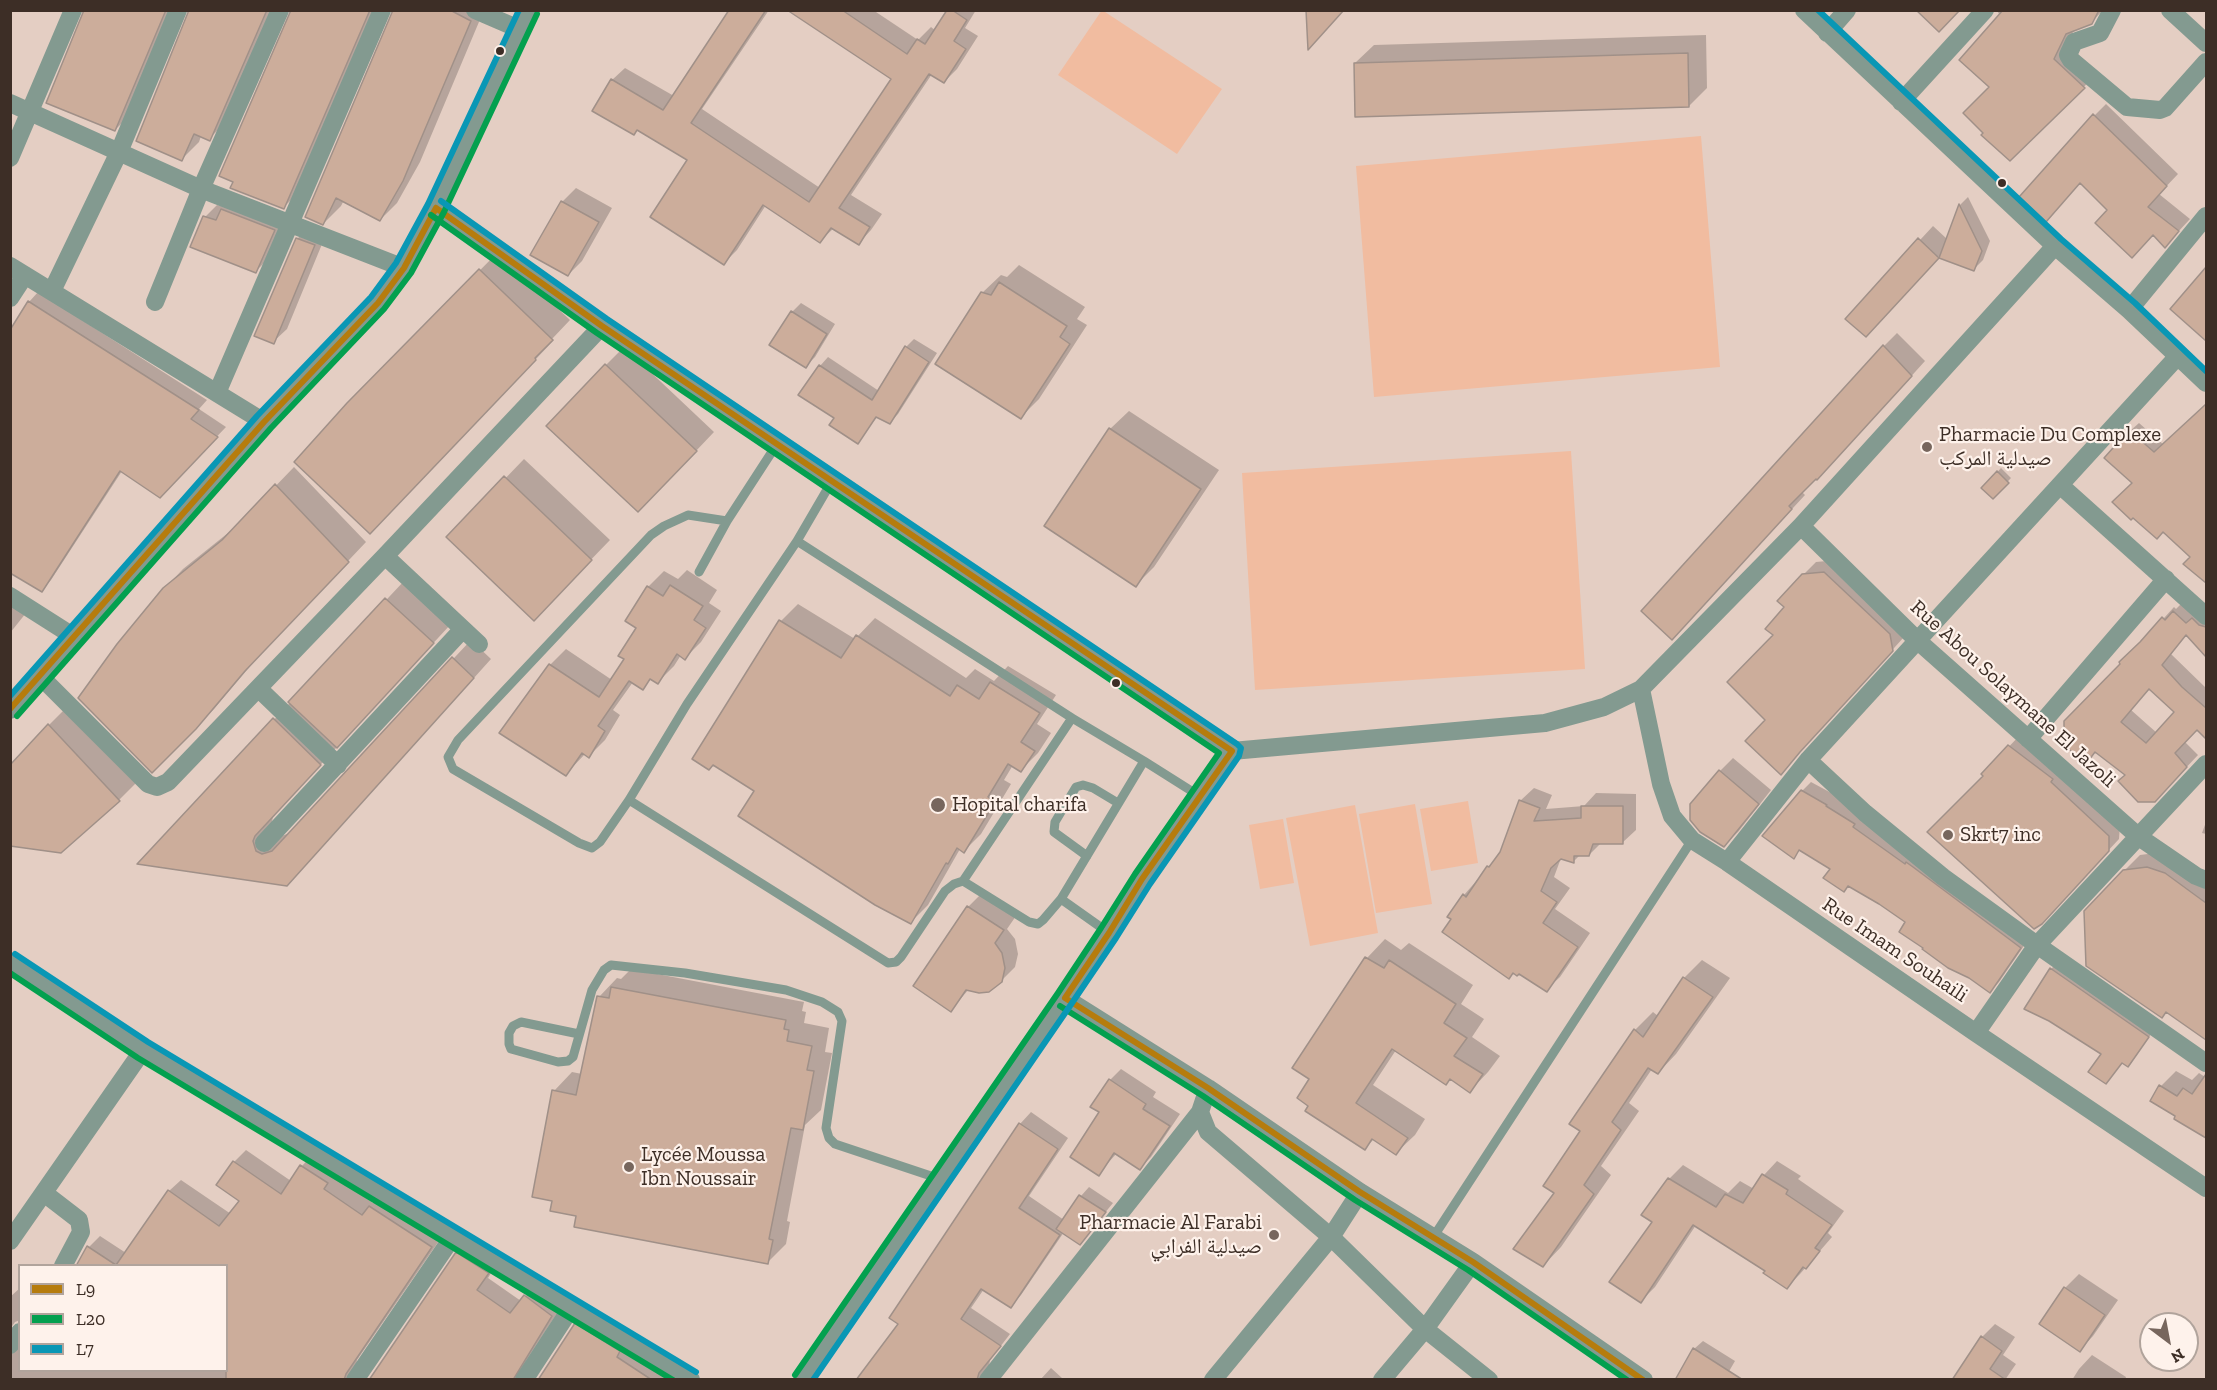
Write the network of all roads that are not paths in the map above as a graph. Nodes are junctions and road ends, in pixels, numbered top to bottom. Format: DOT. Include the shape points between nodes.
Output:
graph roads {
  1 [pos="73,10"];
  2 [pos="178,10"];
  3 [pos="280,10"];
  4 [pos="382,10"];
  5 [pos="475,10"];
  6 [pos="529,10"];
  7 [pos="1803,10"];
  8 [pos="1847,10"];
  9 [pos="1985,10"];
  10 [pos="2170,10"];
  11 [pos="2112,11"];
  12 [pos="519,29"];
  13 [pos="1827,33"];
  14 [pos="2206,43"];
  15 [pos="2206,62"];
  16 [pos="1901,102"];
  17 [pos="10,103"];
  18 [pos="30,112"];
  19 [pos="119,152"];
  20 [pos="10,158"];
  21 [pos="201,189"];
  22 [pos="436,208"];
  23 [pos="2206,216"];
  24 [pos="290,222"];
  25 [pos="2055,246"];
  26 [pos="404,268"];
  27 [pos="18,270"];
  28 [pos="52,291"];
  29 [pos="10,298"];
  30 [pos="155,302"];
  31 [pos="2129,310"];
  32 [pos="602,326"];
  33 [pos="2178,356"];
  34 [pos="2206,383"];
  35 [pos="217,393"];
  36 [pos="264,422"];
  37 [pos="777,444"];
  38 [pos="832,482"];
  39 [pos="2061,486"];
  40 [pos="727,521"];
  41 [pos="1801,526"];
  42 [pos="797,541"];
  43 [pos="385,556"];
  44 [pos="699,572"];
  45 [pos="2166,579"];
  46 [pos="10,596"];
  47 [pos="2206,616"];
  48 [pos="463,629"];
  49 [pos="76,638"];
  50 [pos="1918,641"];
  51 [pos="479,644"];
  52 [pos="41,677"];
  53 [pos="259,689"];
  54 [pos="1641,689"];
  55 [pos="12,705"];
  56 [pos="1072,718"];
  57 [pos="2028,739"];
  58 [pos="1232,751"];
  59 [pos="1808,760"];
  60 [pos="1144,761"];
  61 [pos="2206,764"];
  62 [pos="338,765"];
  63 [pos="1201,797"];
  64 [pos="629,800"];
  65 [pos="1118,803"];
  66 [pos="2139,837"];
  67 [pos="1692,840"];
  68 [pos="264,843"];
  69 [pos="1086,856"];
  70 [pos="1726,862"];
  71 [pos="2206,880"];
  72 [pos="963,881"];
  73 [pos="1061,899"];
  74 [pos="1109,933"];
  75 [pos="2037,945"];
  76 [pos="10,962"];
  77 [pos="1065,998"];
  78 [pos="1976,1033"];
  79 [pos="579,1034"];
  80 [pos="143,1050"];
  81 [pos="2206,1063"];
  82 [pos="1208,1088"];
  83 [pos="1200,1112"];
  84 [pos="940,1179"];
  85 [pos="2206,1188"];
  86 [pos="1360,1192"];
  87 [pos="44,1193"];
  88 [pos="18,1214"];
  89 [pos="454,1235"];
  90 [pos="1434,1236"];
  91 [pos="1331,1237"];
  92 [pos="10,1241"];
  93 [pos="1473,1262"];
  94 [pos="64,1264"];
  95 [pos="571,1308"];
  96 [pos="1425,1329"];
  97 [pos="355,1380"];
  98 [pos="524,1380"];
  99 [pos="691,1380"];
  100 [pos="802,1380"];
  101 [pos="988,1380"];
  102 [pos="1213,1380"];
  103 [pos="1382,1380"];
  104 [pos="1489,1380"];
  105 [pos="1644,1380"];
  1 -- 18 [label="street"];
  2 -- 19 [label="street"];
  3 -- 21 [label="street"];
  4 -- 24 [label="street"];
  5 -- 12 [label="street"];
  6 -- 12 [label="street"];
  7 -- 13 [label="street"];
  8 -- 13 [label="street"];
  9 -- 16 [label="street"];
  10 -- 14 [label="street"];
  11 -- 15 [label="street" via="2100,33 2074,42 2068,55 2127,107 2165,108"];
  12 -- 22 [label="street"];
  13 -- 16 [label="street"];
  16 -- 25 [label="street"];
  17 -- 18 [label="street"];
  18 -- 19 [label="street"];
  18 -- 20 [label="street"];
  19 -- 21 [label="street"];
  19 -- 28 [label="street"];
  21 -- 24 [label="street"];
  21 -- 30 [label="street"];
  22 -- 26 [label="street"];
  22 -- 32 [label="street"];
  23 -- 31 [label="street"];
  24 -- 26 [label="street"];
  24 -- 35 [label="street"];
  25 -- 31 [label="street"];
  25 -- 41 [label="street"];
  26 -- 36 [label="street" via="378,303"];
  27 -- 28 [label="street"];
  27 -- 29 [label="street"];
  28 -- 35 [label="street"];
  31 -- 33 [label="street"];
  32 -- 37 [label="street"];
  32 -- 43 [label="street"];
  33 -- 34 [label="street"];
  33 -- 39 [label="street"];
  35 -- 36 [label="street"];
  36 -- 49 [label="street"];
  37 -- 38 [label="street"];
  37 -- 40 [label="lane"];
  38 -- 42 [label="lane"];
  38 -- 58 [label="street"];
  39 -- 45 [label="street"];
  39 -- 50 [label="street"];
  40 -- 44 [label="lane"];
  40 -- 64 [label="lane" via="688,516 651,535 458,740 448,757 453,770 592,848"];
  41 -- 50 [label="street, Rue Abou Solaymane El Jazoli"];
  41 -- 54 [label="street"];
  42 -- 56 [label="lane"];
  42 -- 64 [label="lane" via="687,704"];
  43 -- 48 [label="street"];
  43 -- 53 [label="street"];
  45 -- 47 [label="street"];
  45 -- 57 [label="street"];
  46 -- 49 [label="street"];
  48 -- 51 [label="street"];
  48 -- 62 [label="street"];
  49 -- 52 [label="street"];
  50 -- 57 [label="street, Rue Abou Solaymane El Jazoli"];
  50 -- 59 [label="street"];
  52 -- 53 [label="street" via="148,784 157,788 168,782"];
  52 -- 55 [label="street"];
  53 -- 62 [label="street"];
  54 -- 58 [label="street" via="1604,707 1545,723"];
  54 -- 67 [label="street, Rue Imam Souhaili" via="1661,784 1672,816"];
  56 -- 60 [label="lane"];
  56 -- 72 [label="lane"];
  57 -- 66 [label="street, Rue Abou Solaymane El Jazoli"];
  58 -- 63 [label="street"];
  59 -- 70 [label="street"];
  59 -- 75 [label="street" via="1943,877"];
  60 -- 63 [label="lane"];
  60 -- 65 [label="lane"];
  61 -- 66 [label="street"];
  62 -- 68 [label="street"];
  63 -- 74 [label="street"];
  64 -- 72 [label="lane" via="888,963 901,957 945,891"];
  65 -- 69 [label="lane"];
  65 -- 69 [label="lane" via="1083,785 1076,787 1059,815 1054,832"];
  66 -- 71 [label="street, Rue Abou Solaymane El Jazoli"];
  66 -- 75 [label="street"];
  67 -- 70 [label="street, Rue Imam Souhaili"];
  67 -- 90 [label="lane"];
  69 -- 73 [label="lane"];
  70 -- 78 [label="street, Rue Imam Souhaili"];
  72 -- 73 [label="lane" via="1038,924"];
  73 -- 74 [label="lane"];
  74 -- 77 [label="street"];
  75 -- 78 [label="street"];
  75 -- 81 [label="street"];
  76 -- 80 [label="street"];
  77 -- 82 [label="street"];
  77 -- 84 [label="street"];
  78 -- 85 [label="street, Rue Imam Souhaili"];
  79 -- 79 [label="lane" via="573,1057 568,1061 558,1062 512,1049 509,1044 509,1033 521,1022"];
  79 -- 84 [label="lane" via="592,990 611,965 786,990 822,1002 838,1012 842,1021 826,1128 829,1138 835,1144"];
  80 -- 87 [label="street"];
  80 -- 89 [label="street"];
  82 -- 83 [label="street"];
  82 -- 86 [label="street"];
  83 -- 91 [label="street" via="1208,1132"];
  83 -- 101 [label="street"];
  84 -- 100 [label="street"];
  86 -- 90 [label="street"];
  86 -- 91 [label="street"];
  87 -- 88 [label="street"];
  87 -- 94 [label="street" via="79,1220 81,1232"];
  88 -- 92 [label="street"];
  89 -- 95 [label="street"];
  89 -- 97 [label="street"];
  90 -- 93 [label="street"];
  91 -- 96 [label="street"];
  91 -- 102 [label="street"];
  93 -- 96 [label="street"];
  93 -- 105 [label="street"];
  95 -- 98 [label="street"];
  95 -- 99 [label="street"];
  96 -- 103 [label="street"];
  96 -- 104 [label="street"];
}
